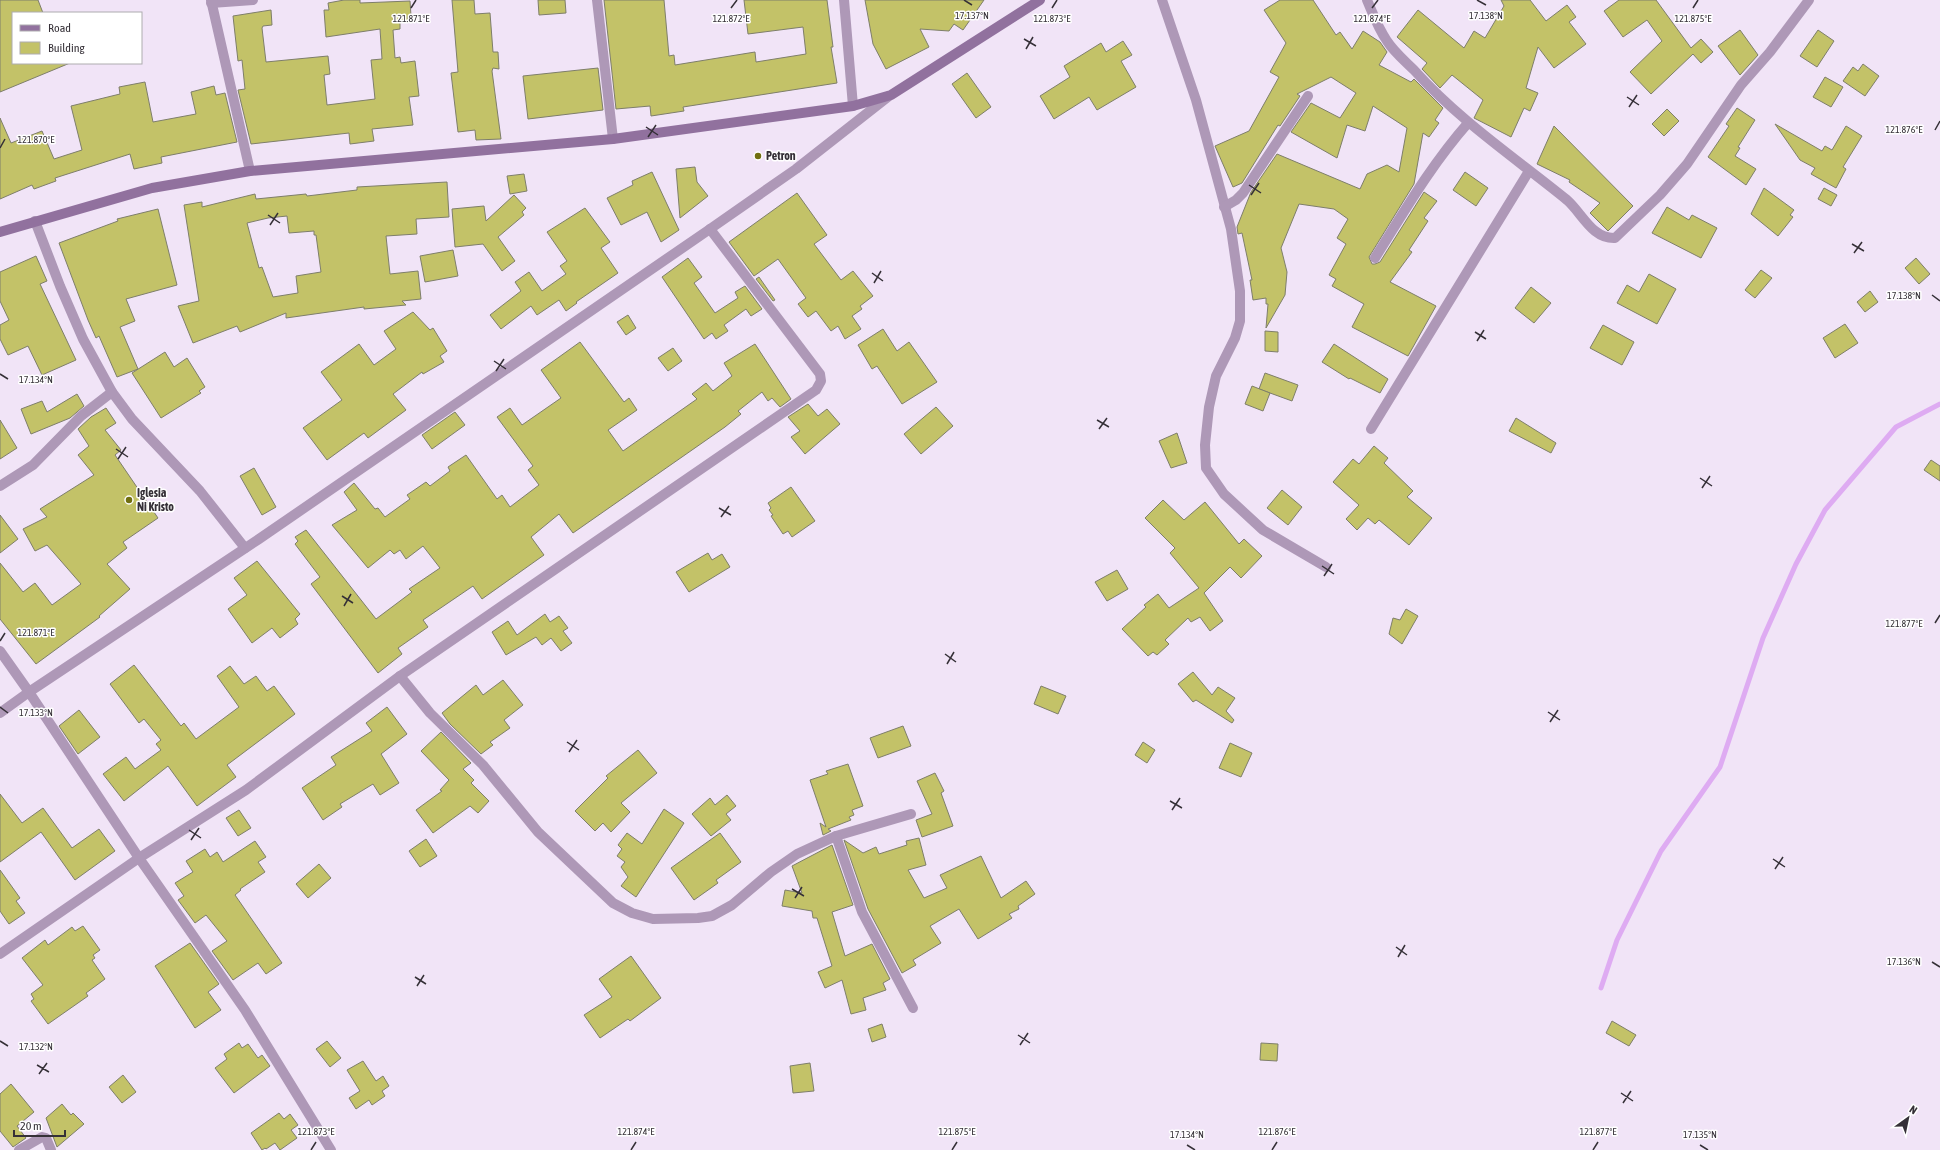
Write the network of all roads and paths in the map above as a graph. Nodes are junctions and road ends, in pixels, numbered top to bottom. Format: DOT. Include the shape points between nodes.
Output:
graph roads {
  1 [pos="253,0"];
  2 [pos="597,0"];
  3 [pos="844,0"];
  4 [pos="1040,0"];
  5 [pos="1162,0"];
  6 [pos="1367,0"];
  7 [pos="1808,0"];
  8 [pos="211,1"];
  9 [pos="891,94"];
  10 [pos="1308,96"];
  11 [pos="853,106"];
  12 [pos="1468,123"];
  13 [pos="613,139"];
  14 [pos="250,171"];
  15 [pos="1529,171"];
  16 [pos="1224,207"];
  17 [pos="35,221"];
  18 [pos="710,229"];
  19 [pos="0,232"];
  20 [pos="1375,258"];
  21 [pos="112,392"];
  22 [pos="1371,429"];
  23 [pos="0,486"];
  24 [pos="245,548"];
  25 [pos="1326,567"];
  26 [pos="0,651"];
  27 [pos="400,676"];
  28 [pos="29,692"];
  29 [pos="0,713"];
  30 [pos="911,814"];
  31 [pos="836,836"];
  32 [pos="139,858"];
  33 [pos="0,954"];
  34 [pos="912,1008"];
  35 [pos="18,1150"];
  36 [pos="51,1150"];
  37 [pos="331,1150"];
  1 -- 8 [label="street"];
  2 -- 13 [label="street"];
  3 -- 11 [label="street"];
  4 -- 9 [label="main road"];
  5 -- 16 [label="street" via="1196,100"];
  6 -- 12 [label="street" via="1388,42 1431,89"];
  7 -- 15 [label="street" via="1741,85 1687,164 1660,195 1615,238 1608,238 1597,232 1568,201"];
  8 -- 14 [label="street"];
  9 -- 11 [label="main road"];
  9 -- 18 [label="street" via="796,169"];
  10 -- 16 [label="street" via="1243,193"];
  11 -- 13 [label="main road"];
  12 -- 15 [label="street"];
  12 -- 20 [label="street" via="1428,173"];
  13 -- 14 [label="main road"];
  14 -- 17 [label="main road" via="152,188"];
  15 -- 22 [label="street"];
  16 -- 25 [label="street" via="1236,259 1240,321 1235,338 1216,376 1209,407 1205,446 1206,468 1224,494 1263,530"];
  17 -- 19 [label="main road"];
  17 -- 21 [label="street" via="83,339"];
  18 -- 24 [label="street"];
  18 -- 27 [label="street" via="820,374 820,385"];
  21 -- 23 [label="street" via="81,416 33,465"];
  21 -- 24 [label="street" via="132,419 200,491"];
  24 -- 28 [label="street"];
  26 -- 28 [label="street"];
  27 -- 31 [label="street" via="430,713 483,765 538,832 613,903 632,913 653,919 712,916 732,905 797,854"];
  27 -- 32 [label="street" via="246,790"];
  28 -- 29 [label="street"];
  28 -- 32 [label="street"];
  30 -- 31 [label="street"];
  31 -- 34 [label="street" via="862,912"];
  32 -- 33 [label="street"];
  32 -- 37 [label="street" via="244,1010"];
  35 -- 36 [label="street" via="42,1137 46,1138"];
}
